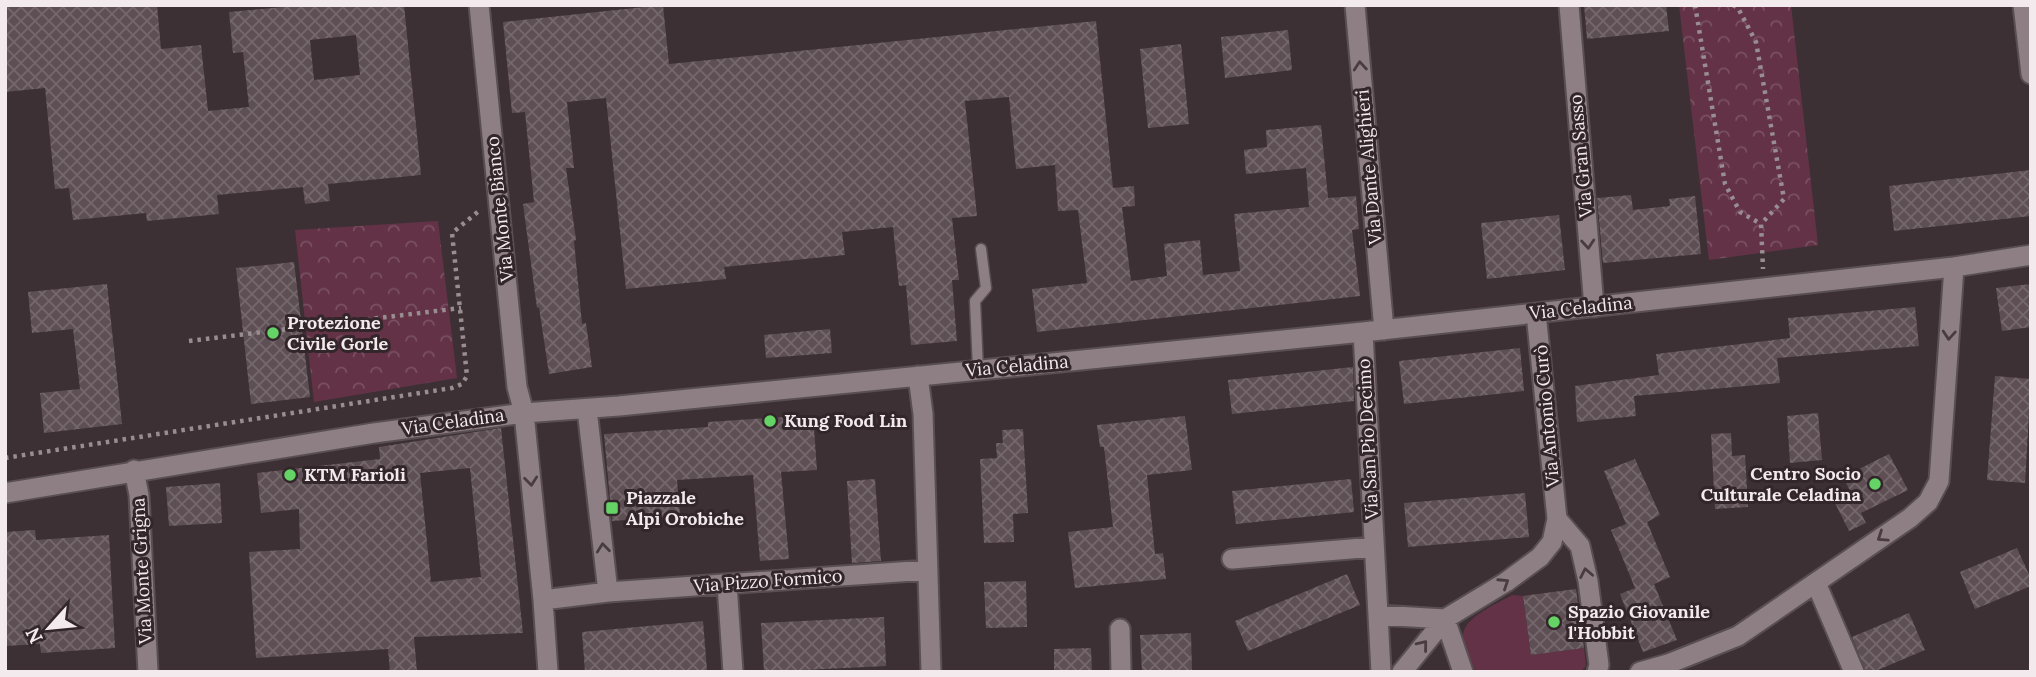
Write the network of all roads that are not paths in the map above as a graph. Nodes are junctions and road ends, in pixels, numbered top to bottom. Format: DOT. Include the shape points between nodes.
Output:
graph roads {
  1 [pos="479,5"];
  2 [pos="1355,5"];
  3 [pos="1569,5"];
  4 [pos="2023,5"];
  5 [pos="2031,74"];
  6 [pos="981,249"];
  7 [pos="2031,255"];
  8 [pos="1954,267"];
  9 [pos="1594,307"];
  10 [pos="1536,313"];
  11 [pos="1384,330"];
  12 [pos="1363,332"];
  13 [pos="978,369"];
  14 [pos="918,376"];
  15 [pos="587,409"];
  16 [pos="524,413"];
  17 [pos="134,470"];
  18 [pos="5,493"];
  19 [pos="1556,519"];
  20 [pos="1374,547"];
  21 [pos="1232,559"];
  22 [pos="928,570"];
  23 [pos="1816,583"];
  24 [pos="727,584"];
  25 [pos="608,592"];
  26 [pos="543,600"];
  27 [pos="1378,615"];
  28 [pos="1445,619"];
  29 [pos="1119,629"];
  30 [pos="1670,668"];
  31 [pos="1600,669"];
  32 [pos="148,672"];
  33 [pos="548,672"];
  34 [pos="733,672"];
  35 [pos="931,672"];
  36 [pos="1121,672"];
  37 [pos="1381,672"];
  38 [pos="1402,672"];
  39 [pos="1462,672"];
  40 [pos="1640,672"];
  41 [pos="1854,672"];
  1 -- 16 [label="street, Via Monte Bianco" via="517,387"];
  11 -- 2 [label="street, Via Dante Alighieri, one-way"];
  3 -- 9 [label="street, Via Gran Sasso, one-way"];
  4 -- 5 [label="street"];
  6 -- 13 [label="lane" via="986,288 975,301"];
  7 -- 8 [label="street, Via Celadina"];
  8 -- 9 [label="street, Via Celadina"];
  8 -- 23 [label="street, one-way" via="1939,481 1928,502 1910,518"];
  9 -- 10 [label="street, Via Celadina"];
  10 -- 11 [label="street, Via Celadina"];
  10 -- 19 [label="street, Via Antonio Curò"];
  11 -- 12 [label="street, Via Celadina"];
  12 -- 13 [label="street, Via Celadina"];
  12 -- 20 [label="street, Via San Pio Decimo"];
  13 -- 14 [label="street, Via Celadina"];
  14 -- 15 [label="street, Via Celadina"];
  14 -- 22 [label="street"];
  15 -- 16 [label="street, Via Celadina"];
  25 -- 15 [label="street, one-way"];
  16 -- 17 [label="street, Via Celadina"];
  16 -- 26 [label="street, Via Monte Bianco, one-way"];
  17 -- 18 [label="street, Via Celadina"];
  17 -- 32 [label="street, Via Monte Grigna"];
  28 -- 19 [label="street, Via Antonio Curò, one-way" via="1540,557 1552,542"];
  31 -- 19 [label="street, one-way" via="1580,546"];
  20 -- 21 [label="street"];
  20 -- 27 [label="street, Via San Pio Decimo"];
  22 -- 24 [label="street, Via Pizzo Formico"];
  22 -- 35 [label="street"];
  23 -- 30 [label="street" via="1738,636"];
  23 -- 41 [label="street"];
  24 -- 25 [label="street, Via Pizzo Formico"];
  24 -- 34 [label="street"];
  25 -- 26 [label="street, Via Pizzo Formico"];
  26 -- 33 [label="street, Via Monte Bianco"];
  27 -- 28 [label="street"];
  27 -- 37 [label="street, Via San Pio Decimo"];
  38 -- 28 [label="street, one-way"];
  28 -- 39 [label="street"];
  29 -- 36 [label="street"];
  30 -- 40 [label="street"];
}
